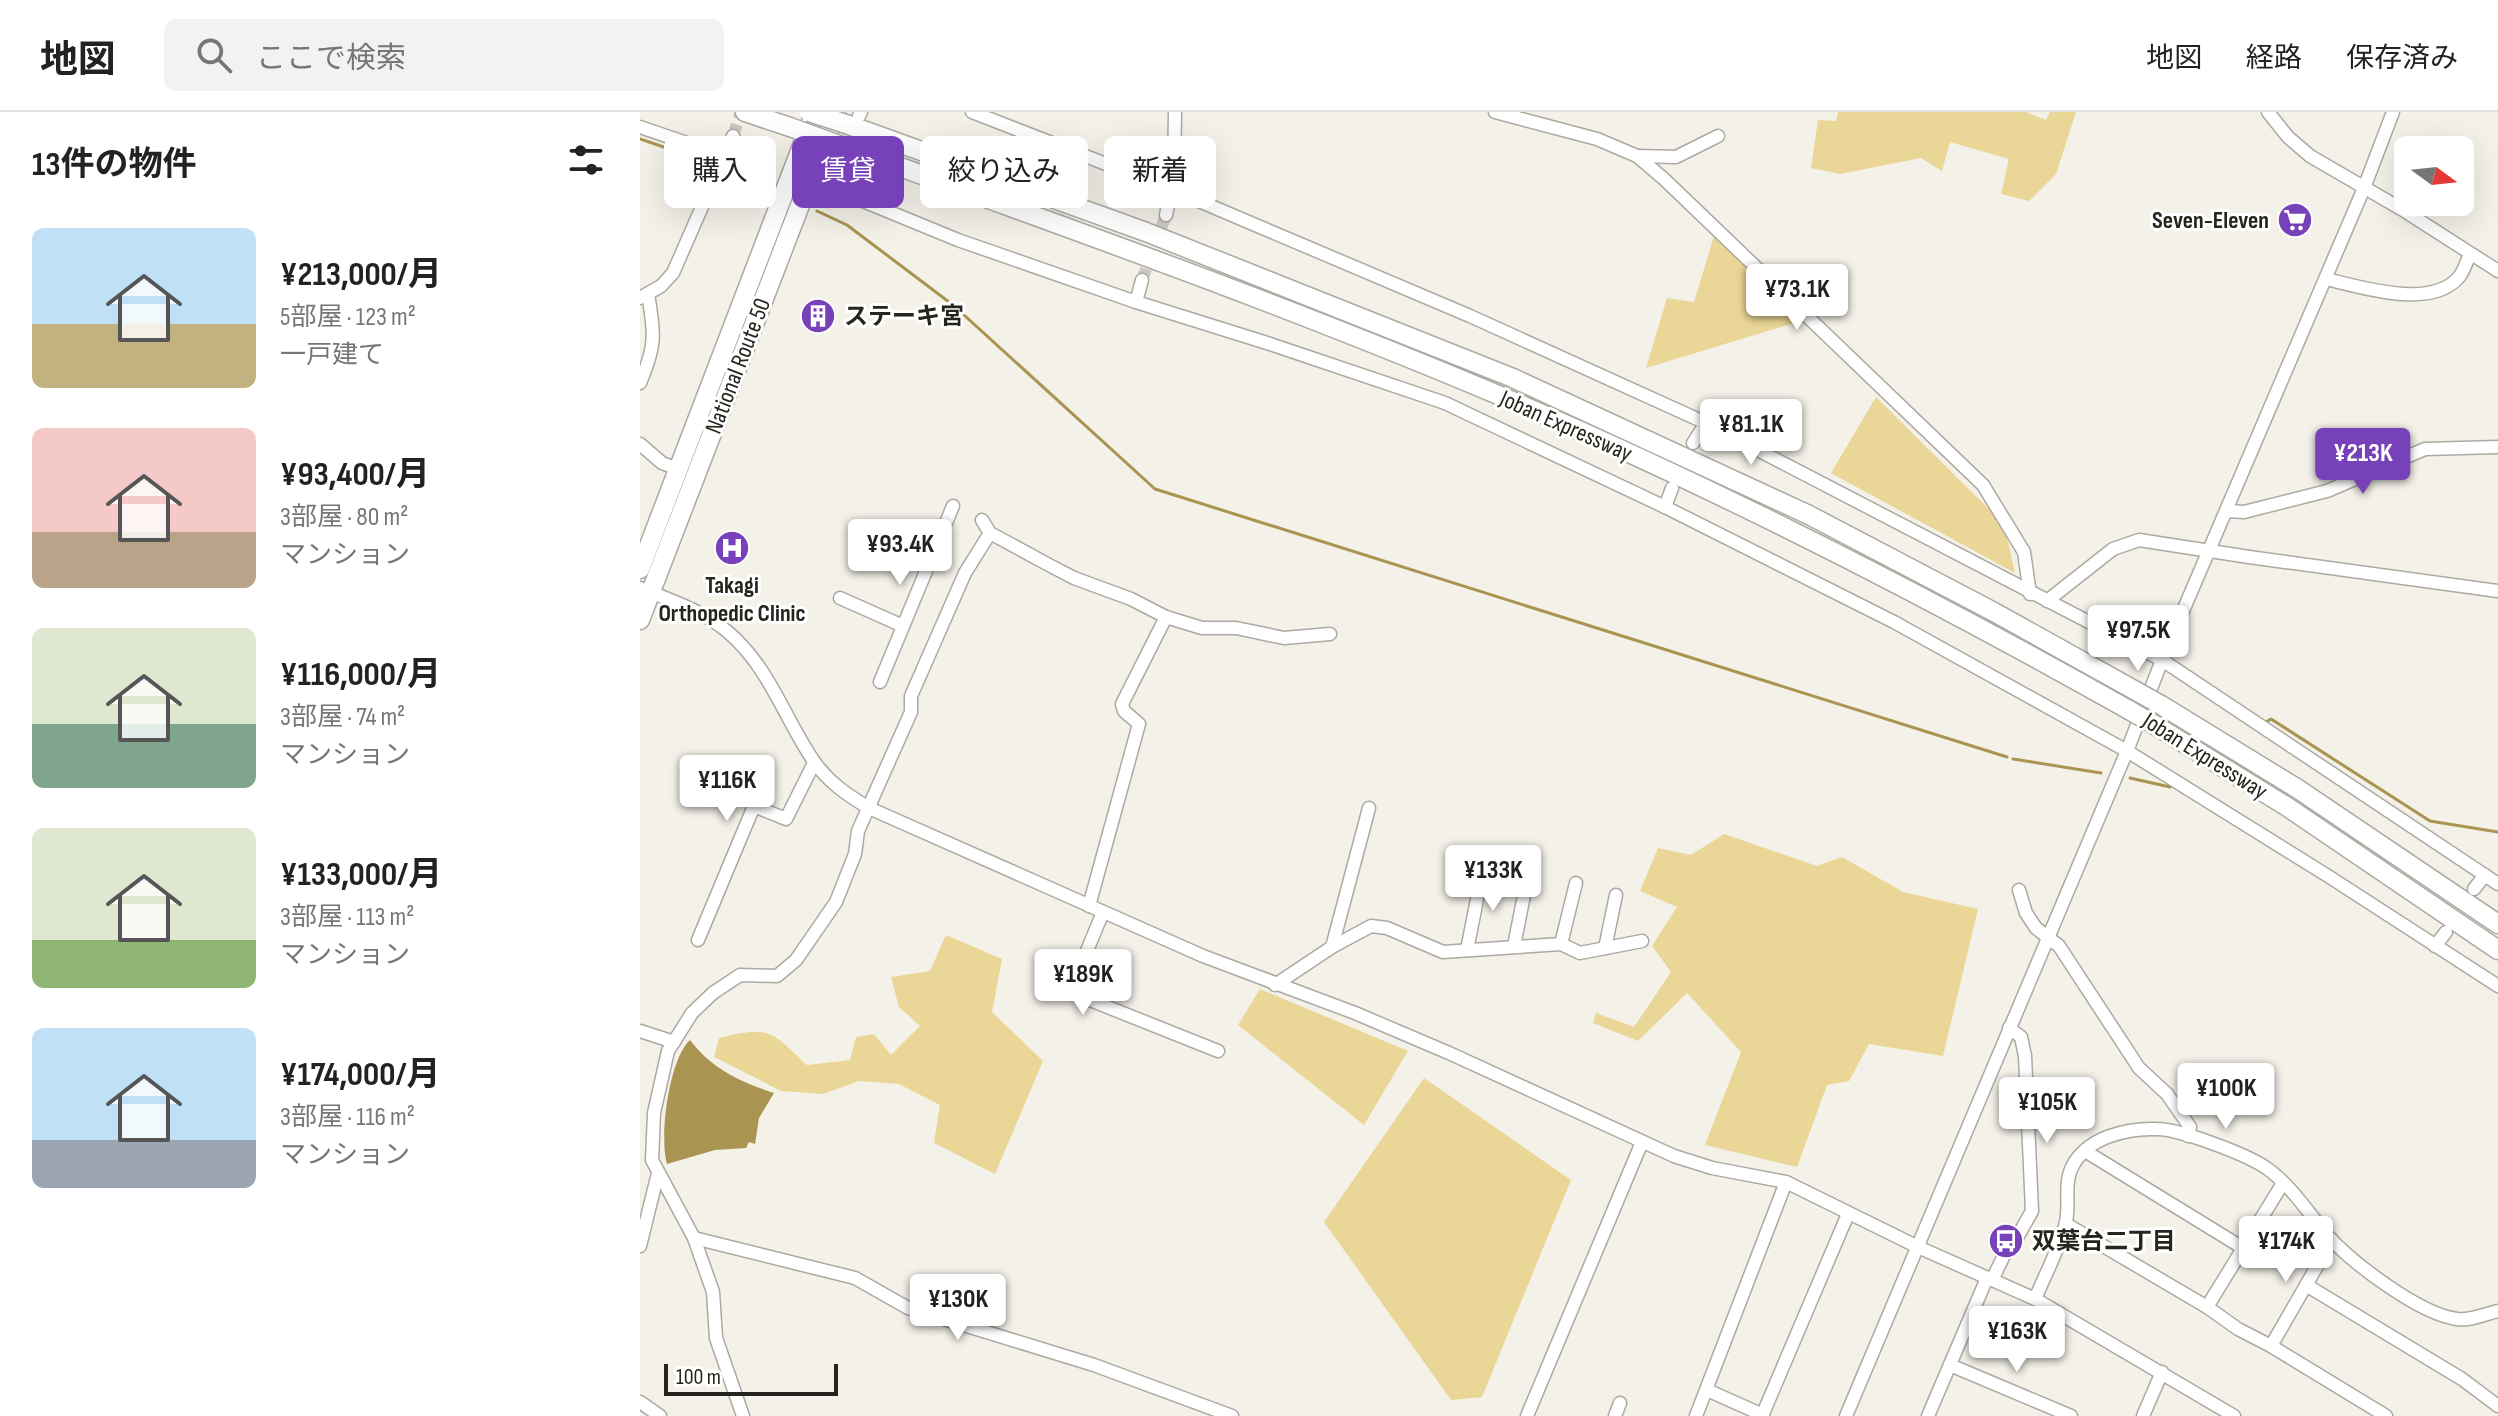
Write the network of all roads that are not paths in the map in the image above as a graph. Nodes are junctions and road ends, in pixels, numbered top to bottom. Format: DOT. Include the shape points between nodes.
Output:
graph roads {
  1 [pos="745,112"];
  2 [pos="809,112"];
  3 [pos="815,112"];
  4 [pos="972,112"];
  5 [pos="1175,112"];
  6 [pos="1495,112"];
  7 [pos="2268,112"];
  8 [pos="2393,112"];
  9 [pos="851,116"];
  10 [pos="640,127"];
  11 [pos="666,136"];
  12 [pos="808,136"];
  13 [pos="1174,136"];
  14 [pos="1718,136"];
  15 [pos="1637,156"];
  16 [pos="1104,163"];
  17 [pos="904,174"];
  18 [pos="2364,188"];
  19 [pos="702,208"];
  20 [pos="880,208"];
  21 [pos="1168,208"];
  22 [pos="1215,208"];
  23 [pos="1166,215"];
  24 [pos="2470,255"];
  25 [pos="2498,271"];
  26 [pos="2326,279"];
  27 [pos="1142,280"];
  28 [pos="644,296"];
  29 [pos="1136,302"];
  30 [pos="640,383"];
  31 [pos="1706,423"];
  32 [pos="1693,443"];
  33 [pos="640,444"];
  34 [pos="2498,447"];
  35 [pos="678,469"];
  36 [pos="1672,488"];
  37 [pos="953,506"];
  38 [pos="1665,507"];
  39 [pos="2228,511"];
  40 [pos="982,520"];
  41 [pos="990,533"];
  42 [pos="2211,550"];
  43 [pos="640,569"];
  44 [pos="645,590"];
  45 [pos="2498,591"];
  46 [pos="2030,594"];
  47 [pos="840,598"];
  48 [pos="2047,601"];
  49 [pos="1166,617"];
  50 [pos="640,620"];
  51 [pos="903,626"];
  52 [pos="1330,634"];
  53 [pos="2162,660"];
  54 [pos="880,682"];
  55 [pos="2127,751"];
  56 [pos="814,763"];
  57 [pos="869,808"];
  58 [pos="1369,808"];
  59 [pos="1483,869"];
  60 [pos="1528,875"];
  61 [pos="2485,875"];
  62 [pos="1576,883"];
  63 [pos="2498,884"];
  64 [pos="2474,889"];
  65 [pos="2019,890"];
  66 [pos="1616,895"];
  67 [pos="1089,906"];
  68 [pos="1103,912"];
  69 [pos="2498,924"];
  70 [pos="2446,932"];
  71 [pos="2047,939"];
  72 [pos="698,940"];
  73 [pos="1642,941"];
  74 [pos="1561,944"];
  75 [pos="1514,946"];
  76 [pos="2435,946"];
  77 [pos="1332,947"];
  78 [pos="1605,948"];
  79 [pos="1467,950"];
  80 [pos="2498,950"];
  81 [pos="1275,985"];
  82 [pos="2498,986"];
  83 [pos="2009,1028"];
  84 [pos="640,1031"];
  85 [pos="674,1042"];
  86 [pos="1218,1051"];
  87 [pos="2188,1136"];
  88 [pos="1642,1142"];
  89 [pos="2085,1151"];
  90 [pos="658,1173"];
  91 [pos="1786,1182"];
  92 [pos="2283,1183"];
  93 [pos="1848,1214"];
  94 [pos="2066,1224"];
  95 [pos="694,1238"];
  96 [pos="2332,1240"];
  97 [pos="640,1246"];
  98 [pos="1918,1247"];
  99 [pos="2243,1248"];
  100 [pos="1990,1279"];
  101 [pos="2306,1285"];
  102 [pos="2035,1299"];
  103 [pos="2207,1307"];
  104 [pos="2495,1314"];
  105 [pos="2271,1346"];
  106 [pos="1950,1365"];
  107 [pos="2162,1372"];
  108 [pos="1707,1390"];
  109 [pos="640,1402"];
  110 [pos="2498,1406"];
  111 [pos="1763,1415"];
  112 [pos="660,1416"];
  113 [pos="743,1416"];
  114 [pos="1232,1416"];
  115 [pos="1527,1416"];
  116 [pos="1696,1416"];
  117 [pos="1846,1416"];
  118 [pos="1928,1416"];
  119 [pos="2071,1416"];
  120 [pos="2143,1416"];
  121 [pos="2234,1416"];
  122 [pos="2386,1416"];
  1 -- 12 [label="highway, Joban Expressway, bridge"];
  2 -- 9 [label="highway, Joban Expressway, bridge"];
  3 -- 35 [label="highway, National Route 50"];
  4 -- 16 [label="street"];
  5 -- 13 [label="street"];
  6 -- 15 [label="street" via="1597,139"];
  7 -- 18 [label="street" via="2310,156"];
  8 -- 18 [label="street"];
  9 -- 44 [label="highway, National Route 50"];
  9 -- 69 [label="highway, Joban Expressway, bridge" via="1513,378 1809,515 2161,705 2298,789"];
  10 -- 11 [label="street"];
  14 -- 15 [label="street" via="1676,157"];
  15 -- 46 [label="street" via="1983,485 2024,552"];
  17 -- 80 [label="highway, Joban Expressway, bridge" via="1154,259 1503,397 1802,534 1985,628 2153,724 2286,806"];
  18 -- 24 [label="street"];
  18 -- 26 [label="street"];
  19 -- 28 [label="street" via="673,273"];
  20 -- 29 [label="street"];
  21 -- 23 [label="street"];
  22 -- 31 [label="street"];
  24 -- 25 [label="street"];
  24 -- 26 [label="street" via="2458,278 2425,293 2401,295"];
  26 -- 39 [label="street"];
  27 -- 29 [label="street"];
  28 -- 30 [label="street" via="654,341"];
  29 -- 38 [label="street" via="1445,403"];
  31 -- 32 [label="street"];
  31 -- 46 [label="street"];
  33 -- 35 [label="street"];
  34 -- 39 [label="street" via="2425,449 2327,491 2244,512"];
  35 -- 43 [label="highway, National Route 50"];
  36 -- 38 [label="street"];
  37 -- 51 [label="street"];
  38 -- 55 [label="street" via="1894,622"];
  39 -- 42 [label="street"];
  40 -- 41 [label="street"];
  41 -- 49 [label="street" via="1074,578"];
  41 -- 57 [label="street" via="955,596 911,696 911,712"];
  42 -- 45 [label="street"];
  42 -- 48 [label="street" via="2139,540 2113,549"];
  42 -- 53 [label="street"];
  44 -- 50 [label="highway, National Route 50"];
  44 -- 56 [label="street" via="717,624 745,649 768,679"];
  46 -- 48 [label="street"];
  47 -- 51 [label="street"];
  48 -- 53 [label="street"];
  49 -- 52 [label="street" via="1202,628 1236,628 1284,638"];
  49 -- 67 [label="street" via="1122,704 1139,724"];
  51 -- 54 [label="street"];
  53 -- 55 [label="street"];
  53 -- 61 [label="street"];
  55 -- 71 [label="street"];
  55 -- 76 [label="street"];
  56 -- 57 [label="street" via="832,783"];
  56 -- 72 [label="street" via="786,819 754,806"];
  57 -- 67 [label="street"];
  57 -- 85 [label="street" via="836,902 796,960 777,976 740,975 713,993"];
  58 -- 77 [label="street"];
  59 -- 79 [label="street"];
  60 -- 75 [label="street"];
  61 -- 63 [label="street"];
  61 -- 64 [label="street"];
  62 -- 74 [label="street"];
  65 -- 71 [label="street" via="2026,913"];
  66 -- 78 [label="street"];
  67 -- 68 [label="street"];
  68 -- 81 [label="street"];
  68 -- 86 [label="street" via="1070,992"];
  70 -- 76 [label="street"];
  71 -- 83 [label="street"];
  71 -- 87 [label="street" via="2059,946 2139,1068 2167,1094 2190,1127"];
  73 -- 78 [label="street"];
  74 -- 75 [label="street"];
  74 -- 78 [label="street" via="1580,953"];
  75 -- 79 [label="street"];
  76 -- 82 [label="street"];
  77 -- 79 [label="street" via="1371,926 1443,952"];
  77 -- 81 [label="street"];
  81 -- 88 [label="street" via="1449,1053"];
  83 -- 98 [label="street"];
  83 -- 100 [label="street" via="2021,1037 2025,1056 2032,1211"];
  84 -- 85 [label="street"];
  85 -- 90 [label="street" via="655,1099 652,1160"];
  87 -- 89 [label="street" via="2155,1129 2111,1135"];
  87 -- 92 [label="street" via="2248,1158"];
  88 -- 91 [label="street" via="1712,1168"];
  88 -- 115 [label="street"];
  89 -- 94 [label="street" via="2068,1183"];
  89 -- 99 [label="street"];
  90 -- 95 [label="street"];
  90 -- 97 [label="street"];
  91 -- 93 [label="street"];
  91 -- 108 [label="street"];
  92 -- 96 [label="street"];
  92 -- 99 [label="street"];
  93 -- 98 [label="street"];
  93 -- 111 [label="street"];
  94 -- 102 [label="street"];
  94 -- 103 [label="street"];
  95 -- 113 [label="street" via="713,1292 716,1338"];
  95 -- 114 [label="street" via="855,1278 908,1308 1094,1365"];
  96 -- 101 [label="street"];
  96 -- 104 [label="street" via="2368,1271 2437,1314 2458,1319"];
  98 -- 100 [label="street"];
  98 -- 117 [label="street"];
  99 -- 103 [label="street"];
  100 -- 102 [label="street"];
  100 -- 106 [label="street"];
  101 -- 105 [label="street"];
  101 -- 110 [label="street"];
  102 -- 107 [label="street"];
  103 -- 105 [label="street"];
  105 -- 122 [label="street"];
  106 -- 118 [label="street"];
  106 -- 119 [label="street"];
  107 -- 120 [label="street"];
  107 -- 121 [label="street"];
  108 -- 111 [label="street"];
  108 -- 116 [label="street"];
  109 -- 112 [label="street"];
}
